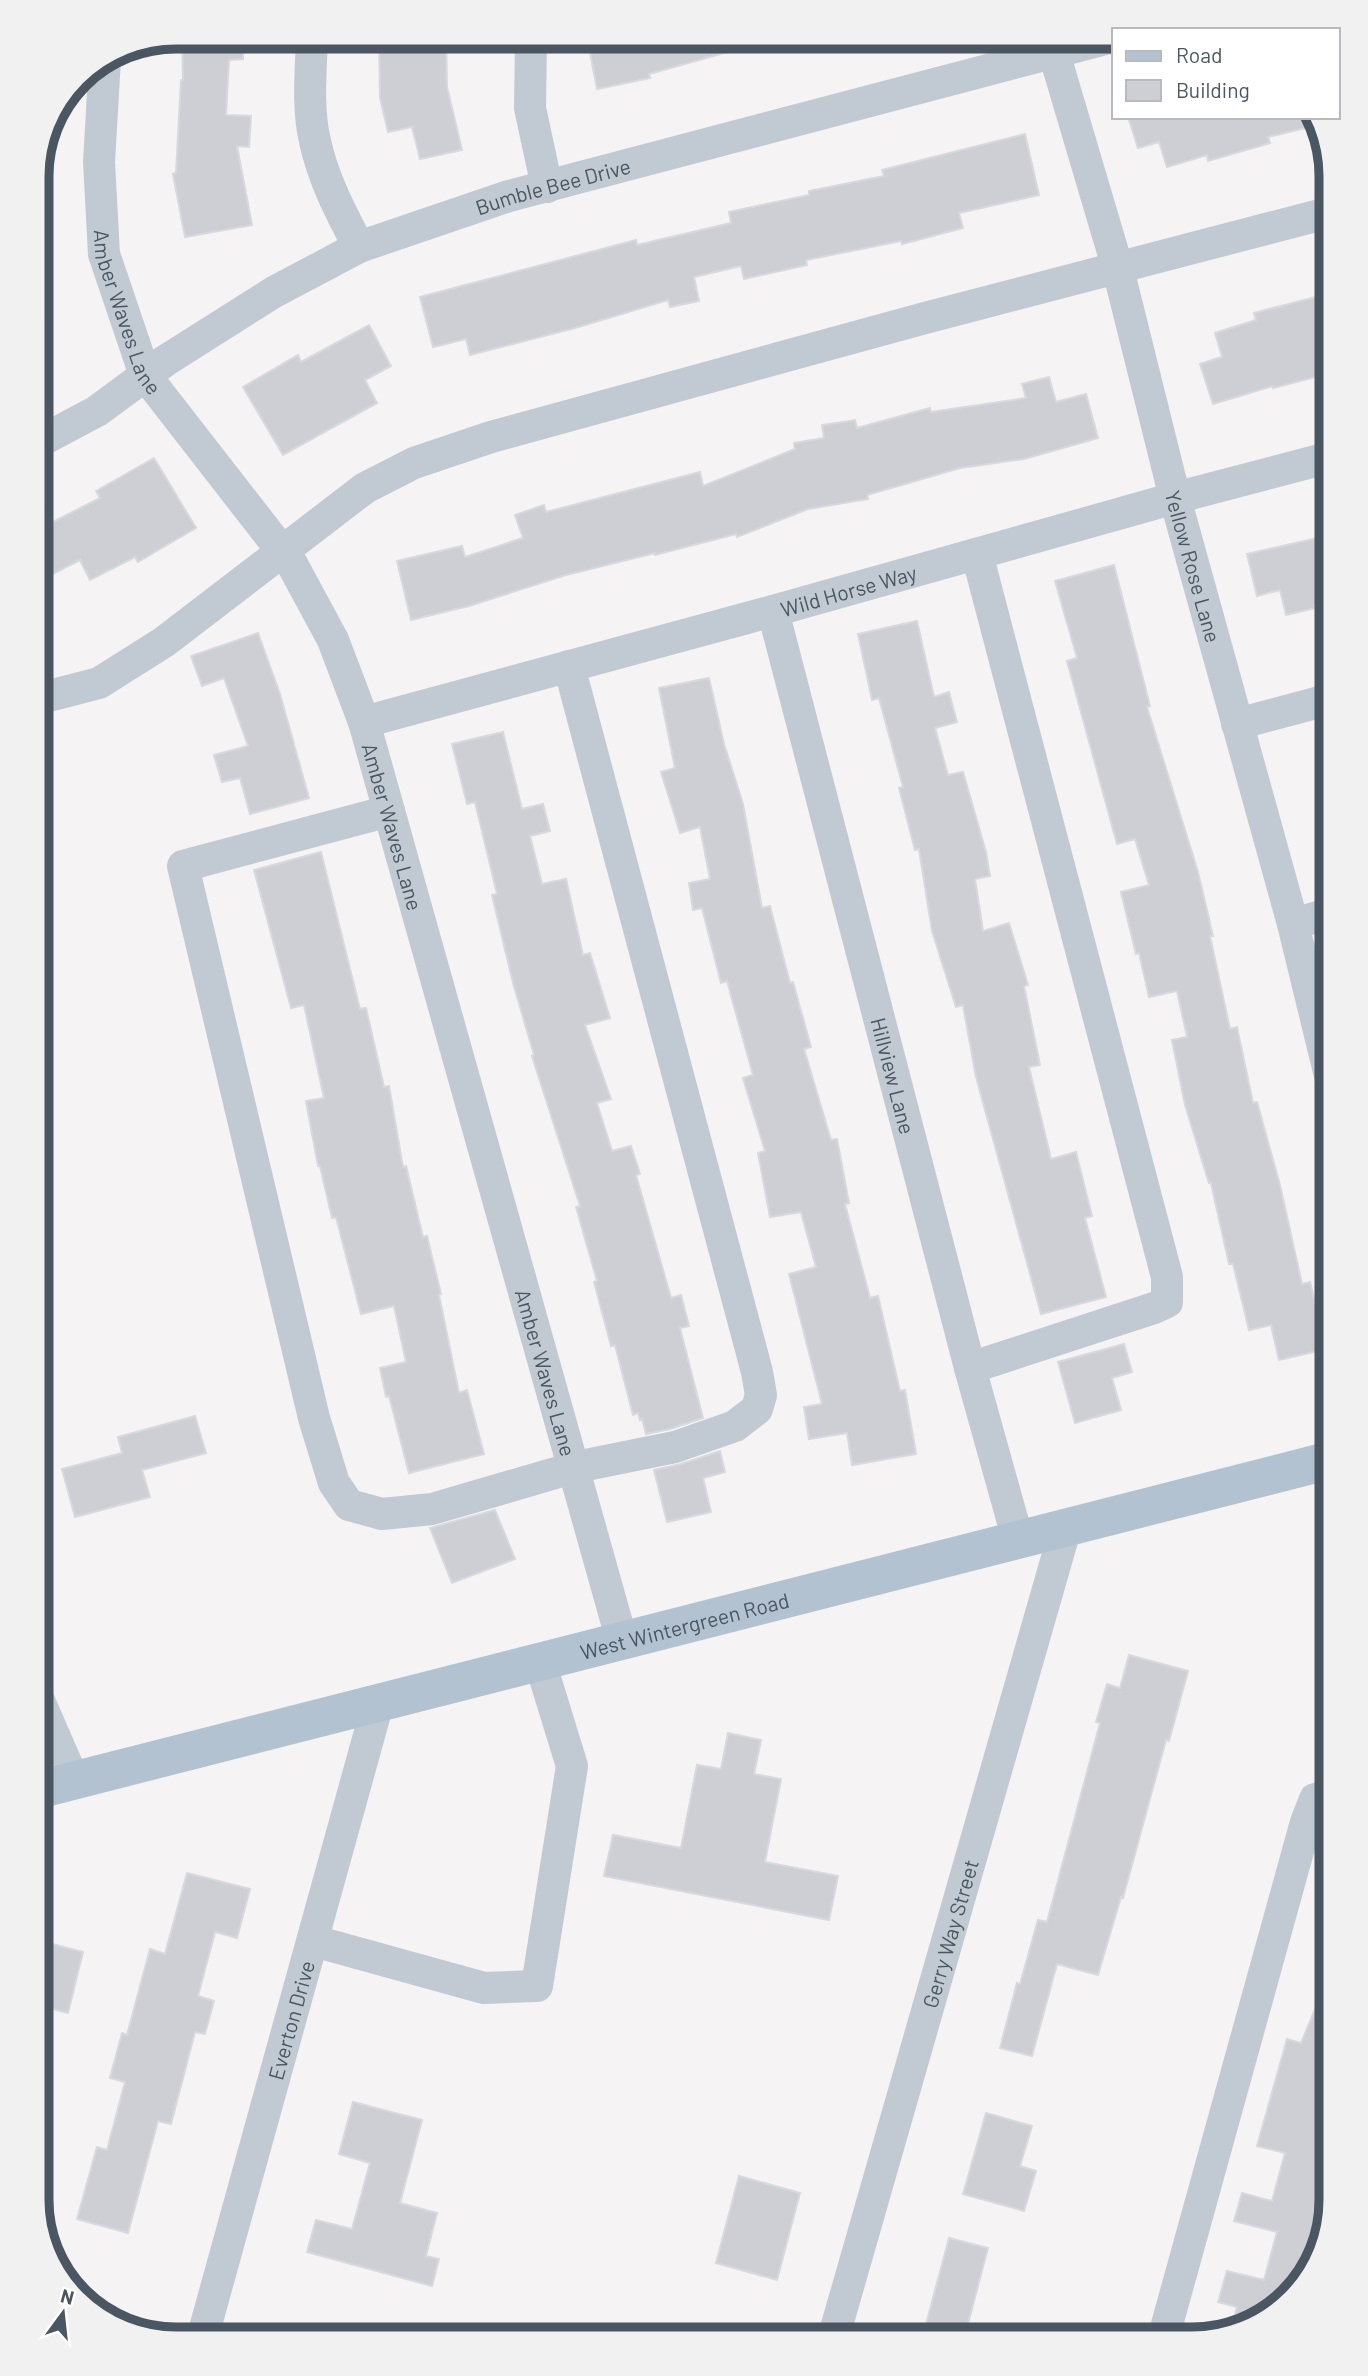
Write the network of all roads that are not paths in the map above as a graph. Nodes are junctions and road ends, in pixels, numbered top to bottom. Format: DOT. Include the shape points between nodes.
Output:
graph roads {
  1 [pos="312,49"];
  2 [pos="531,49"];
  3 [pos="1069,49"];
  4 [pos="1054,53"];
  5 [pos="104,71"];
  6 [pos="547,187"];
  7 [pos="1319,215"];
  8 [pos="359,247"];
  9 [pos="1118,269"];
  10 [pos="145,375"];
  11 [pos="49,437"];
  12 [pos="1319,460"];
  13 [pos="1175,498"];
  14 [pos="281,550"];
  15 [pos="977,554"];
  16 [pos="773,611"];
  17 [pos="569,666"];
  18 [pos="49,696"];
  19 [pos="1319,702"];
  20 [pos="364,722"];
  21 [pos="1237,724"];
  22 [pos="389,811"];
  23 [pos="1319,916"];
  24 [pos="1293,924"];
  25 [pos="1319,1031"];
  26 [pos="970,1368"];
  27 [pos="1319,1463"];
  28 [pos="576,1467"];
  29 [pos="1065,1530"];
  30 [pos="1018,1540"];
  31 [pos="622,1641"];
  32 [pos="540,1662"];
  33 [pos="378,1703"];
  34 [pos="49,1724"];
  35 [pos="74,1781"];
  36 [pos="49,1787"];
  37 [pos="1319,1798"];
  38 [pos="314,1941"];
  39 [pos="205,2327"];
  40 [pos="836,2327"];
  41 [pos="1166,2327"];
  1 -- 8 [label="street" via="314,139 334,198"];
  2 -- 6 [label="street" via="530,108"];
  3 -- 4 [label="street, Bumble Bee Drive"];
  4 -- 6 [label="street, Bumble Bee Drive"];
  4 -- 9 [label="street, Yellow Rose Lane"];
  5 -- 10 [label="street, Amber Waves Lane" via="99,162 104,254"];
  6 -- 8 [label="street, Bumble Bee Drive"];
  7 -- 9 [label="street"];
  8 -- 10 [label="street, Bumble Bee Drive" via="274,292"];
  9 -- 13 [label="street, Yellow Rose Lane"];
  9 -- 14 [label="street" via="491,437 414,463 365,488"];
  10 -- 11 [label="street, Bumble Bee Drive" via="97,411"];
  10 -- 14 [label="street, Amber Waves Lane"];
  12 -- 13 [label="street, Wild Horse Way"];
  13 -- 15 [label="street, Wild Horse Way"];
  13 -- 21 [label="street, Yellow Rose Lane"];
  14 -- 18 [label="street" via="164,642 99,683"];
  14 -- 20 [label="street, Amber Waves Lane" via="333,640"];
  15 -- 16 [label="street, Wild Horse Way"];
  15 -- 26 [label="street" via="1167,1277 1167,1302"];
  16 -- 17 [label="street, Wild Horse Way"];
  16 -- 26 [label="street, Hillview Lane"];
  17 -- 20 [label="street, Wild Horse Way"];
  17 -- 28 [label="street" via="761,1395 757,1409 735,1426 675,1447"];
  19 -- 21 [label="street"];
  20 -- 22 [label="street, Amber Waves Lane"];
  21 -- 24 [label="street, Yellow Rose Lane"];
  22 -- 28 [label="street, Amber Waves Lane"];
  22 -- 28 [label="street" via="183,866 314,1418 334,1483 349,1505 382,1514 432,1509"];
  23 -- 24 [label="street"];
  24 -- 25 [label="street, Yellow Rose Lane"];
  26 -- 30 [label="street, Hillview Lane"];
  27 -- 29 [label="main road, West Wintergreen Road"];
  28 -- 31 [label="street, Amber Waves Lane"];
  29 -- 30 [label="main road, West Wintergreen Road"];
  29 -- 40 [label="street, Gerry Way Street"];
  30 -- 31 [label="main road, West Wintergreen Road"];
  31 -- 32 [label="main road, West Wintergreen Road"];
  32 -- 33 [label="main road, West Wintergreen Road"];
  32 -- 38 [label="street" via="572,1766 537,1986 484,1988"];
  33 -- 35 [label="main road, West Wintergreen Road"];
  33 -- 38 [label="street, Everton Drive"];
  34 -- 35 [label="street"];
  35 -- 36 [label="main road, West Wintergreen Road"];
  37 -- 41 [label="street" via="1306,1822"];
  38 -- 39 [label="street, Everton Drive"];
}
